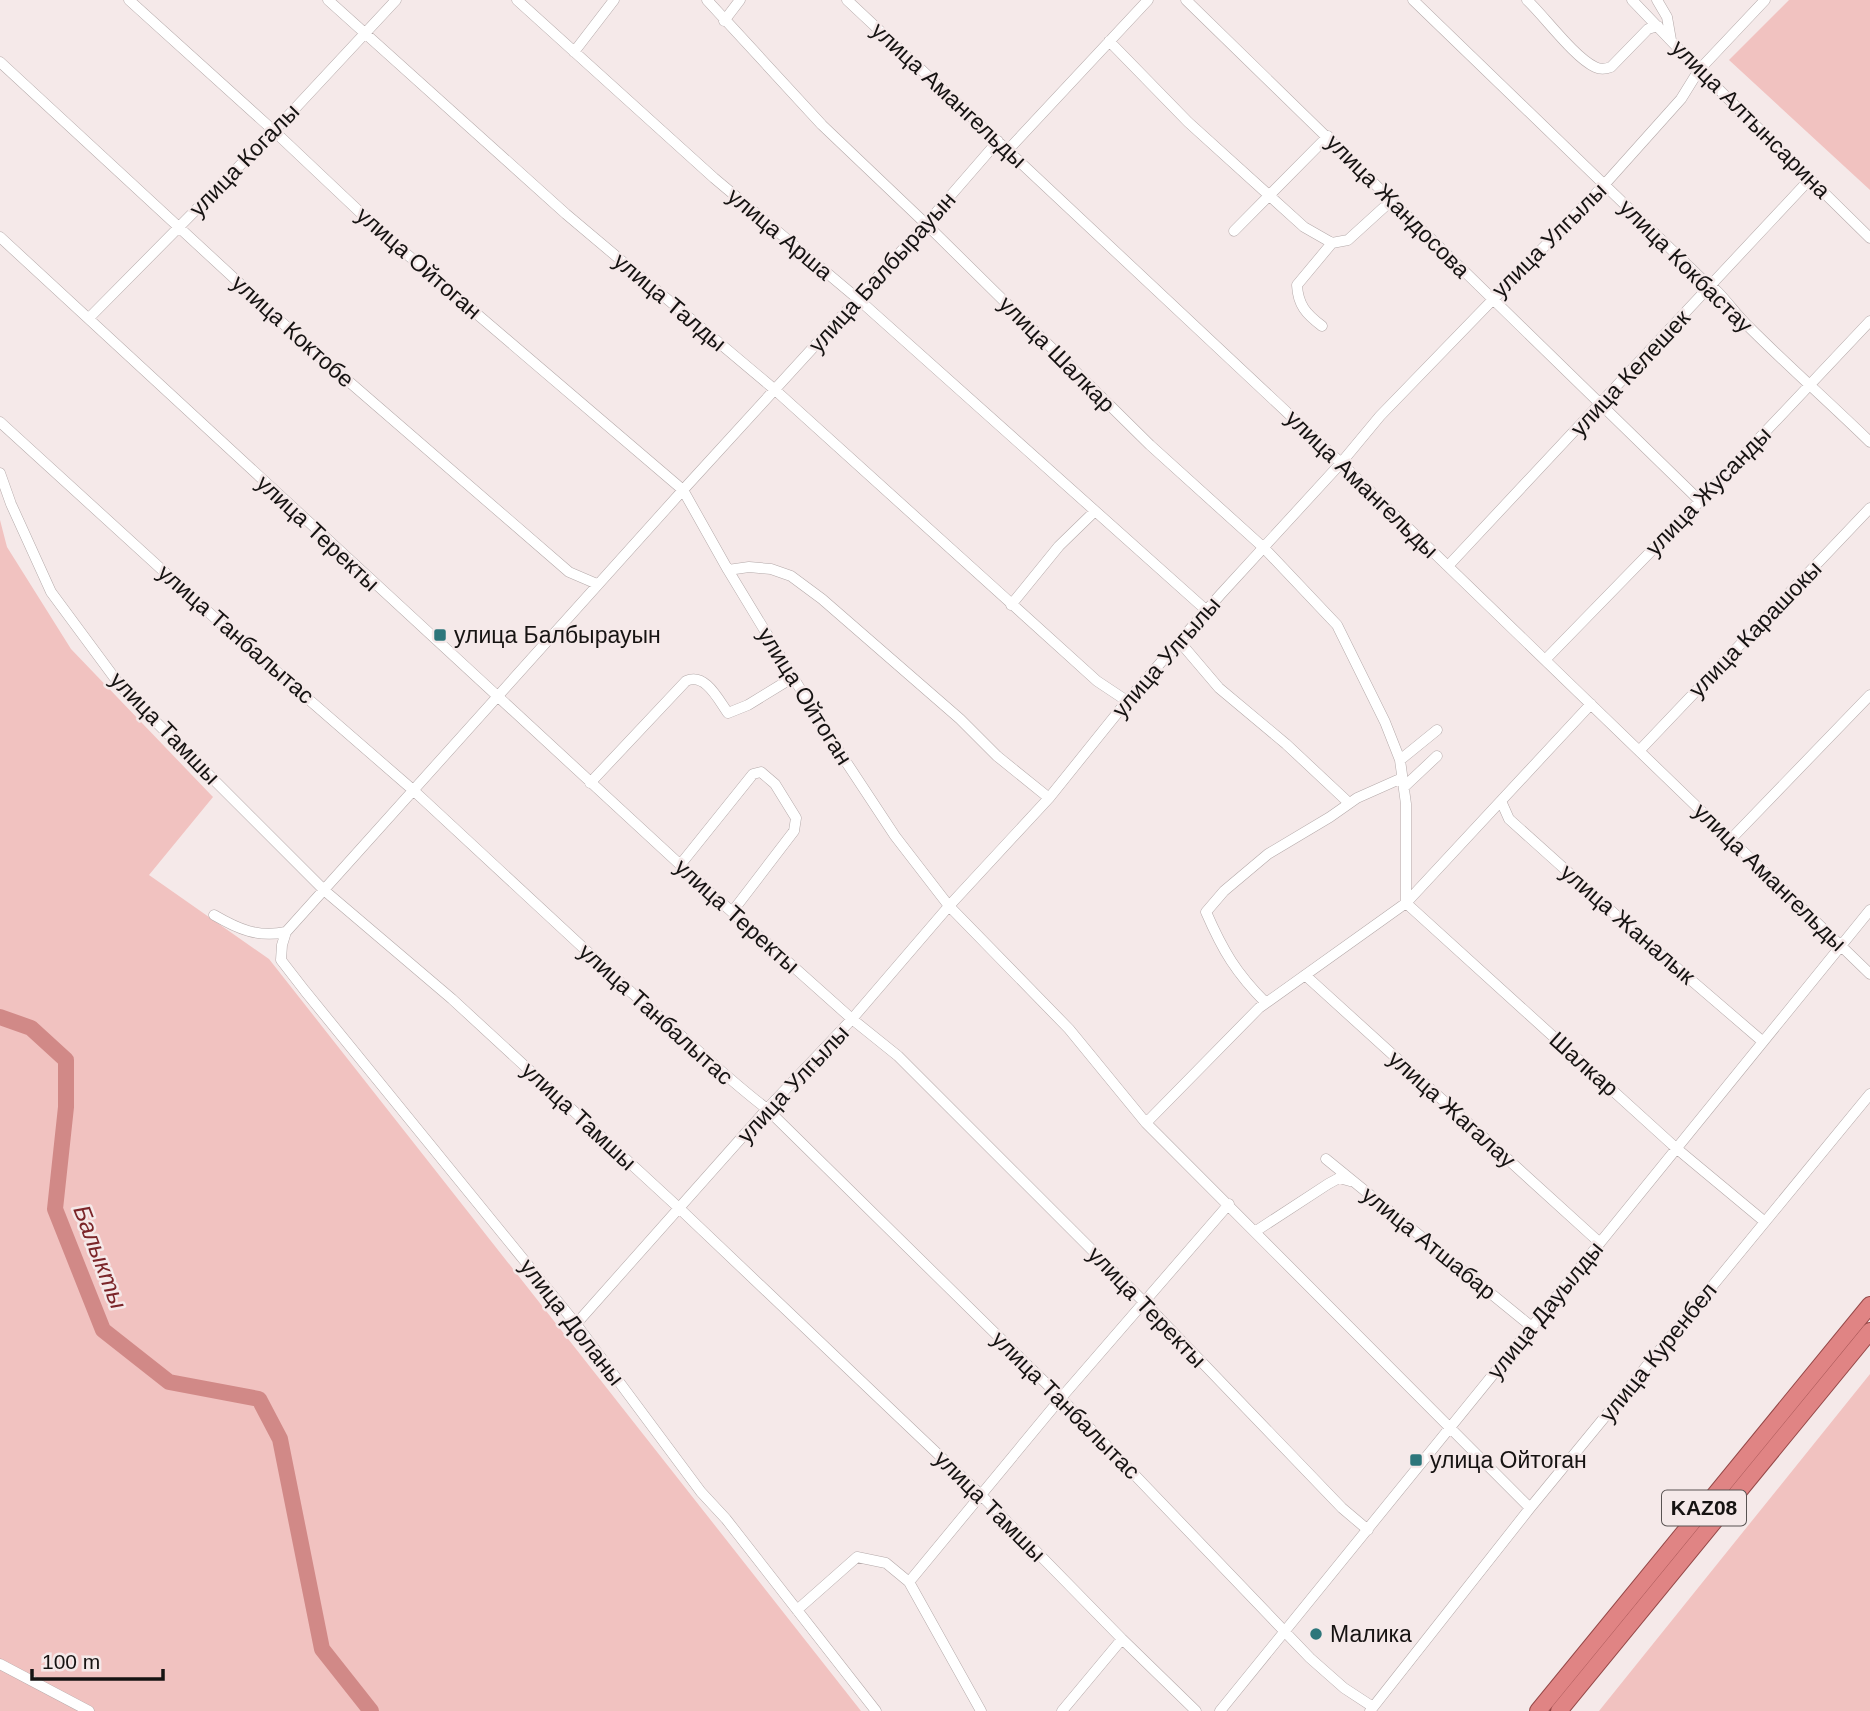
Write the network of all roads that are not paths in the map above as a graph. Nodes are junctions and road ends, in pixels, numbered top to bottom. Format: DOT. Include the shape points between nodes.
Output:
graph roads {
  1 [pos="129,0"];
  2 [pos="328,0"];
  3 [pos="396,0"];
  4 [pos="517,0"];
  5 [pos="614,0"];
  6 [pos="707,0"];
  7 [pos="740,0"];
  8 [pos="847,0"];
  9 [pos="1148,0"];
  10 [pos="1186,0"];
  11 [pos="1413,0"];
  12 [pos="1527,0"];
  13 [pos="1632,0"];
  14 [pos="1657,0"];
  15 [pos="1765,0"];
  16 [pos="724,20"];
  17 [pos="1658,26"];
  18 [pos="366,33"];
  19 [pos="1671,40"];
  20 [pos="1109,41"];
  21 [pos="574,52"];
  22 [pos="0,62"];
  23 [pos="1699,70"];
  24 [pos="274,131"];
  25 [pos="1328,136"];
  26 [pos="998,141"];
  27 [pos="1008,150"];
  28 [pos="1810,179"];
  29 [pos="1604,185"];
  30 [pos="1271,197"];
  31 [pos="1392,200"];
  32 [pos="926,224"];
  33 [pos="179,226"];
  34 [pos="1234,231"];
  35 [pos="0,237"];
  36 [pos="1870,238"];
  37 [pos="1332,243"];
  38 [pos="1712,285"];
  39 [pos="858,299"];
  40 [pos="1491,299"];
  41 [pos="89,318"];
  42 [pos="1870,321"];
  43 [pos="1322,326"];
  44 [pos="1810,384"];
  45 [pos="774,389"];
  46 [pos="1600,405"];
  47 [pos="0,422"];
  48 [pos="1870,442"];
  49 [pos="1341,463"];
  50 [pos="0,473"];
  51 [pos="683,490"];
  52 [pos="1700,501"];
  53 [pos="1870,508"];
  54 [pos="1094,512"];
  55 [pos="1264,548"];
  56 [pos="1448,566"];
  57 [pos="728,570"];
  58 [pos="597,584"];
  59 [pos="1011,605"];
  60 [pos="1206,610"];
  61 [pos="1179,641"];
  62 [pos="1545,660"];
  63 [pos="792,678"];
  64 [pos="1870,695"];
  65 [pos="496,697"];
  66 [pos="1127,701"];
  67 [pos="1591,704"];
  68 [pos="1437,730"];
  69 [pos="1639,751"];
  70 [pos="1437,756"];
  71 [pos="1399,760"];
  72 [pos="1403,782"];
  73 [pos="590,783"];
  74 [pos="413,790"];
  75 [pos="1049,798"];
  76 [pos="1501,801"];
  77 [pos="1349,803"];
  78 [pos="1731,839"];
  79 [pos="680,865"];
  80 [pos="325,891"];
  81 [pos="1406,903"];
  82 [pos="949,906"];
  83 [pos="1870,910"];
  84 [pos="732,912"];
  85 [pos="214,915"];
  86 [pos="286,932"];
  87 [pos="1839,945"];
  88 [pos="1870,974"];
  89 [pos="1305,975"];
  90 [pos="1266,1003"];
  91 [pos="852,1020"];
  92 [pos="1762,1041"];
  93 [pos="1870,1094"];
  94 [pos="767,1109"];
  95 [pos="1146,1123"];
  96 [pos="1676,1148"];
  97 [pos="1326,1159"];
  98 [pos="1354,1182"];
  99 [pos="1229,1204"];
  100 [pos="680,1209"];
  101 [pos="1765,1222"];
  102 [pos="1256,1231"];
  103 [pos="1600,1243"];
  104 [pos="1144,1303"];
  105 [pos="1870,1305"];
  106 [pos="576,1324"];
  107 [pos="1532,1327"];
  108 [pos="1870,1331"];
  109 [pos="1062,1398"];
  110 [pos="1451,1428"];
  111 [pos="982,1496"];
  112 [pos="1530,1508"];
  113 [pos="1368,1530"];
  114 [pos="909,1582"];
  115 [pos="797,1611"];
  116 [pos="1285,1633"];
  117 [pos="1122,1639"];
  118 [pos="0,1664"];
  119 [pos="1580,1673"];
  120 [pos="1371,1709"];
  121 [pos="89,1711"];
  122 [pos="876,1711"];
  123 [pos="981,1711"];
  124 [pos="1062,1711"];
  125 [pos="1196,1711"];
  126 [pos="1220,1711"];
  127 [pos="1538,1711"];
  128 [pos="1559,1711"];
  1 -- 24 [label="street, улица Ойтоган"];
  2 -- 18 [label="street, улица Талды"];
  3 -- 18 [label="street, улица Когалы"];
  4 -- 21 [label="street, улица Арша"];
  5 -- 21 [label="street"];
  6 -- 16 [label="street, улица Шалкар"];
  7 -- 16 [label="street"];
  8 -- 26 [label="street, улица Амангельды"];
  9 -- 20 [label="street"];
  10 -- 25 [label="street, улица Жандосова"];
  11 -- 29 [label="street, улица Кокбастау"];
  12 -- 17 [label="street" via="1583,58 1604,69 1648,29"];
  13 -- 17 [label="street, улица Алтынсарина"];
  14 -- 19 [label="street" via="1667,17"];
  15 -- 23 [label="street, улица Улгылы"];
  16 -- 32 [label="street, улица Шалкар" via="822,125"];
  17 -- 19 [label="street, улица Алтынсарина"];
  18 -- 24 [label="street, улица Когалы"];
  18 -- 45 [label="street, улица Талды" via="566,214"];
  19 -- 23 [label="street, улица Алтынсарина"];
  20 -- 27 [label="street"];
  20 -- 30 [label="street" via="1188,122"];
  21 -- 39 [label="street, улица Арша"];
  22 -- 33 [label="street, улица Коктобе"];
  23 -- 28 [label="street, улица Алтынсарина"];
  23 -- 29 [label="street, улица Улгылы" via="1681,99"];
  24 -- 33 [label="street, улица Когалы"];
  24 -- 51 [label="street, улица Ойтоган" via="382,233"];
  25 -- 30 [label="street"];
  25 -- 31 [label="street, улица Жандосова"];
  26 -- 27 [label="street, улица Амангельды"];
  26 -- 32 [label="street, улица Балбырауын"];
  27 -- 49 [label="street, улица Амангельды"];
  28 -- 36 [label="street, улица Алтынсарина"];
  28 -- 38 [label="street, улица Келешек"];
  29 -- 38 [label="street, улица Кокбастау"];
  29 -- 40 [label="street, улица Улгылы"];
  30 -- 34 [label="street"];
  30 -- 37 [label="street" via="1304,227"];
  31 -- 37 [label="street" via="1348,240"];
  31 -- 40 [label="street, улица Жандосова"];
  32 -- 39 [label="street, улица Балбырауын"];
  32 -- 55 [label="street, улица Шалкар" via="1150,445"];
  33 -- 41 [label="street, улица Когалы"];
  33 -- 58 [label="street, улица Коктобе" via="302,341 569,572"];
  35 -- 41 [label="street, улица Теректы"];
  37 -- 43 [label="street" via="1297,285 1297,299"];
  38 -- 44 [label="street, улица Кокбастау" via="1752,331"];
  38 -- 46 [label="street, улица Келешек"];
  39 -- 45 [label="street, улица Балбырауын"];
  39 -- 54 [label="street, улица Арша"];
  40 -- 46 [label="street, улица Жандосова"];
  40 -- 49 [label="street, улица Улгылы"];
  41 -- 65 [label="street, улица Теректы"];
  42 -- 44 [label="street, улица Жусанды"];
  44 -- 48 [label="street, улица Кокбастау"];
  44 -- 52 [label="street, улица Жусанды"];
  45 -- 51 [label="street, улица Балбырауын"];
  45 -- 59 [label="street, улица Талды"];
  46 -- 52 [label="street, улица Жандосова"];
  46 -- 56 [label="street, улица Келешек"];
  47 -- 74 [label="street, улица Танбалытас"];
  49 -- 55 [label="street, улица Улгылы"];
  49 -- 56 [label="street, улица Амангельды"];
  50 -- 80 [label="street, улица Тамшы" via="51,592 122,688"];
  51 -- 57 [label="street, улица Ойтоган"];
  51 -- 58 [label="street, улица Балбырауын"];
  52 -- 62 [label="street, улица Жусанды"];
  53 -- 69 [label="street, улица Карашокы"];
  54 -- 59 [label="street"];
  54 -- 60 [label="street, улица Арша"];
  55 -- 60 [label="street, улица Улгылы"];
  55 -- 71 [label="street, улица Шалкар" via="1337,625"];
  56 -- 62 [label="street, улица Амангельды"];
  57 -- 63 [label="street, улица Ойтоган"];
  57 -- 75 [label="street" via="771,569 791,576 822,598"];
  58 -- 65 [label="street, улица Балбырауын"];
  59 -- 66 [label="street, улица Талды" via="1097,681"];
  60 -- 61 [label="street, улица Улгылы"];
  61 -- 66 [label="street, улица Улгылы"];
  61 -- 77 [label="street" via="1219,688"];
  62 -- 67 [label="street, улица Амангельды"];
  63 -- 73 [label="street" via="728,713 701,679 686,681"];
  63 -- 82 [label="street, улица Ойтоган" via="895,836"];
  64 -- 78 [label="street"];
  65 -- 73 [label="street, улица Теректы"];
  65 -- 74 [label="street, улица Балбырауын"];
  66 -- 75 [label="street, улица Улгылы"];
  67 -- 69 [label="street, улица Амангельды"];
  67 -- 76 [label="street"];
  68 -- 71 [label="street"];
  69 -- 78 [label="street, улица Амангельды"];
  70 -- 72 [label="street"];
  71 -- 72 [label="street, улица Шалкар"];
  72 -- 77 [label="street"];
  72 -- 81 [label="street, улица Шалкар"];
  73 -- 79 [label="street, улица Теректы"];
  74 -- 80 [label="street, улица Балбырауын"];
  74 -- 94 [label="street, улица Танбалытас" via="632,993"];
  75 -- 82 [label="street, улица Улгылы"];
  76 -- 81 [label="street"];
  76 -- 92 [label="street, улица Жаналык" via="1509,819"];
  77 -- 90 [label="street" via="1268,854 1206,912 1242,979"];
  78 -- 87 [label="street, улица Амангельды"];
  79 -- 84 [label="street, улица Теректы"];
  79 -- 84 [label="street" via="753,774 761,772 775,784 796,818 794,831"];
  80 -- 86 [label="street, улица Балбырауын"];
  80 -- 100 [label="street, улица Тамшы" via="453,999"];
  81 -- 89 [label="street"];
  81 -- 96 [label="street, Шалкар"];
  82 -- 91 [label="street, улица Улгылы"];
  82 -- 95 [label="street, улица Ойтоган" via="1069,1029"];
  83 -- 87 [label="street, улица Дауылды"];
  84 -- 91 [label="street, улица Теректы"];
  85 -- 86 [label="street" via="253,934"];
  86 -- 106 [label="street, улица Доланы" via="281,960"];
  87 -- 88 [label="street, улица Амангельды"];
  87 -- 92 [label="street, улица Дауылды"];
  89 -- 90 [label="street"];
  89 -- 103 [label="street, улица Жагалау"];
  90 -- 95 [label="street"];
  91 -- 94 [label="street, улица Улгылы"];
  91 -- 104 [label="street, улица Теректы" via="898,1056"];
  92 -- 96 [label="street, улица Дауылды"];
  93 -- 101 [label="street, улица Куренбел"];
  94 -- 100 [label="street, улица Улгылы"];
  94 -- 109 [label="street, улица Танбалытас"];
  95 -- 99 [label="street, улица Ойтоган"];
  96 -- 101 [label="street, Шалкар"];
  96 -- 103 [label="street, улица Дауылды"];
  97 -- 98 [label="street, улица Атшабар"];
  98 -- 102 [label="street" via="1339,1178"];
  98 -- 107 [label="street, улица Атшабар"];
  99 -- 102 [label="street, улица Ойтоган"];
  99 -- 104 [label="street"];
  100 -- 106 [label="street, улица Улгылы"];
  100 -- 111 [label="street, улица Тамшы"];
  101 -- 112 [label="street, улица Куренбел"];
  102 -- 110 [label="street, улица Ойтоган"];
  103 -- 107 [label="street, улица Дауылды"];
  104 -- 109 [label="street"];
  104 -- 113 [label="street, улица Теректы"];
  105 -- 119 [label="highway, KAZ08"];
  106 -- 115 [label="street, улица Доланы"];
  107 -- 110 [label="street, улица Дауылды"];
  108 -- 119 [label="highway, KAZ08"];
  109 -- 111 [label="street"];
  109 -- 116 [label="street, улица Танбалытас"];
  110 -- 112 [label="street, улица Ойтоган"];
  110 -- 113 [label="street, улица Дауылды"];
  111 -- 114 [label="street"];
  111 -- 117 [label="street, улица Тамшы"];
  112 -- 120 [label="street, улица Куренбел"];
  113 -- 116 [label="street, улица Дауылды"];
  114 -- 115 [label="street" via="886,1563 857,1557"];
  114 -- 123 [label="street"];
  115 -- 122 [label="street, улица Доланы"];
  116 -- 120 [label="street, улица Танбалытас"];
  116 -- 126 [label="street, улица Дауылды"];
  117 -- 124 [label="street"];
  117 -- 125 [label="street, улица Тамшы"];
  118 -- 121 [label="street"];
  119 -- 127 [label="highway, KAZ08"];
  119 -- 128 [label="highway, KAZ08"];
}
